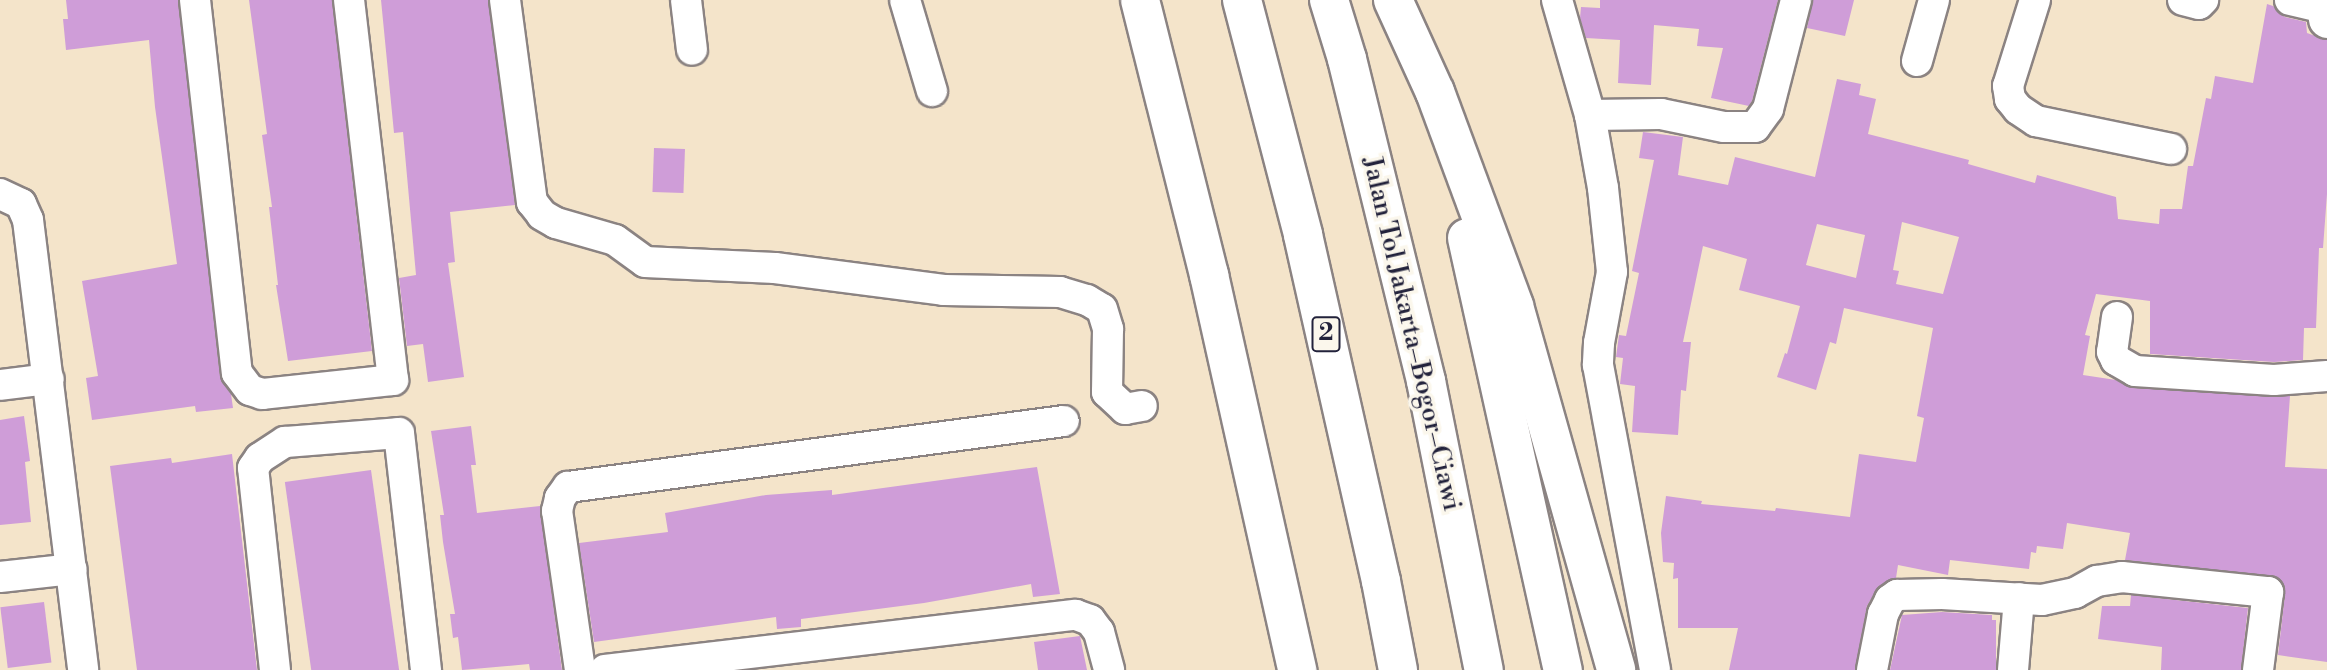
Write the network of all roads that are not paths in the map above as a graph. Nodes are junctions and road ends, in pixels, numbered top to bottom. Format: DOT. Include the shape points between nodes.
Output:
graph roads {
  1 [pos="195,0"];
  2 [pos="349,0"];
  3 [pos="505,0"];
  4 [pos="687,0"];
  5 [pos="904,0"];
  6 [pos="1140,0"];
  7 [pos="1242,0"];
  8 [pos="1329,0"];
  9 [pos="1393,0"];
  10 [pos="1557,0"];
  11 [pos="1796,0"];
  12 [pos="1934,0"];
  13 [pos="2035,0"];
  14 [pos="2183,0"];
  15 [pos="2203,0"];
  16 [pos="692,50"];
  17 [pos="1917,61"];
  18 [pos="926,91"];
  19 [pos="1435,92"];
  20 [pos="1590,115"];
  21 [pos="2171,149"];
  22 [pos="0,194"];
  23 [pos="2117,317"];
  24 [pos="2327,376"];
  25 [pos="49,379"];
  26 [pos="0,385"];
  27 [pos="1142,406"];
  28 [pos="1064,421"];
  29 [pos="72,569"];
  30 [pos="0,577"];
  31 [pos="2019,598"];
  32 [pos="83,670"];
  33 [pos="275,670"];
  34 [pos="426,670"];
  35 [pos="580,670"];
  36 [pos="605,670"];
  37 [pos="1109,670"];
  38 [pos="1297,670"];
  39 [pos="1398,670"];
  40 [pos="1484,670"];
  41 [pos="1563,670"];
  42 [pos="1616,670"];
  43 [pos="1655,670"];
  44 [pos="1872,670"];
  45 [pos="2013,670"];
  46 [pos="2258,670"];
  1 -- 2 [label="street" via="237,373 250,390 262,394 393,380"];
  3 -- 27 [label="street" via="532,202 542,215 615,240 645,261 733,264 944,290 1060,292 1087,299 1102,309 1108,329 1107,391 1125,410"];
  4 -- 16 [label="street"];
  5 -- 18 [label="street"];
  6 -- 38 [label="highway" via="1209,275"];
  7 -- 39 [label="highway, 2" via="1307,248"];
  8 -- 40 [label="highway, Jalan Tol Jakarta–Bogor–Ciawi" via="1426,381"];
  9 -- 19 [label="highway"];
  10 -- 20 [label="street"];
  11 -- 20 [label="street" via="1768,109 1755,127 1724,127 1661,114"];
  12 -- 17 [label="street"];
  13 -- 21 [label="street" via="2008,86 2018,109 2036,121"];
  14 -- 15 [label="street" via="2199,4"];
  19 -- 41 [label="highway"];
  19 -- 42 [label="highway" via="1514,306"];
  20 -- 43 [label="street" via="1612,272 1598,365"];
  22 -- 25 [label="street" via="21,204 28,220"];
  23 -- 24 [label="street" via="2112,352 2116,360 2135,371 2274,380"];
  25 -- 26 [label="street"];
  25 -- 29 [label="street"];
  28 -- 35 [label="street" via="568,487 558,511"];
  29 -- 30 [label="street"];
  29 -- 32 [label="street"];
  31 -- 44 [label="street" via="1897,596 1882,614"];
  31 -- 45 [label="street"];
  31 -- 46 [label="street" via="2064,597 2097,581 2122,577 2268,592"];
  33 -- 34 [label="street" via="253,468 271,448 285,442 399,433"];
  36 -- 37 [label="street" via="1076,615 1090,620 1099,632"];
}
